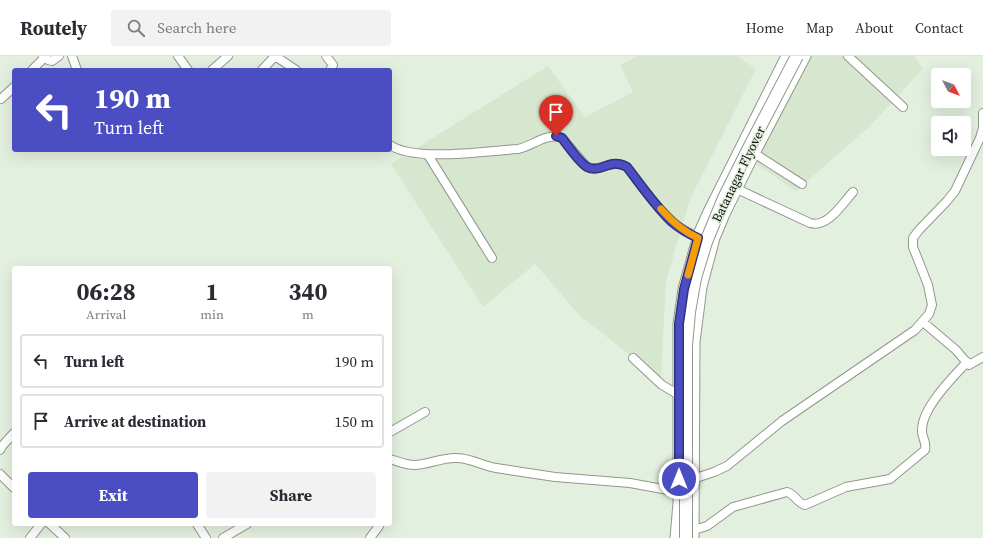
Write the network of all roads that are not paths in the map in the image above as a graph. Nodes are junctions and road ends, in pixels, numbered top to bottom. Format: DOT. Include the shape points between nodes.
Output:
graph roads {
  1 [pos="59,56"];
  2 [pos="72,56"];
  3 [pos="178,56"];
  4 [pos="228,56"];
  5 [pos="275,56"];
  6 [pos="326,56"];
  7 [pos="787,56"];
  8 [pos="798,56"];
  9 [pos="806,56"];
  10 [pos="848,56"];
  11 [pos="44,57"];
  12 [pos="34,68"];
  13 [pos="76,68"];
  14 [pos="187,68"];
  15 [pos="214,68"];
  16 [pos="264,68"];
  17 [pos="293,68"];
  18 [pos="331,68"];
  19 [pos="12,89"];
  20 [pos="1,99"];
  21 [pos="903,106"];
  22 [pos="983,113"];
  23 [pos="392,147"];
  24 [pos="754,153"];
  25 [pos="428,155"];
  26 [pos="802,184"];
  27 [pos="737,189"];
  28 [pos="853,192"];
  29 [pos="698,238"];
  30 [pos="711,248"];
  31 [pos="492,258"];
  32 [pos="923,322"];
  33 [pos="983,357"];
  34 [pos="633,358"];
  35 [pos="967,362"];
  36 [pos="678,395"];
  37 [pos="425,412"];
  38 [pos="392,431"];
  39 [pos="12,435"];
  40 [pos="1,446"];
  41 [pos="392,460"];
  42 [pos="0,474"];
  43 [pos="693,479"];
  44 [pos="12,486"];
  45 [pos="679,492"];
  46 [pos="39,526"];
  47 [pos="52,526"];
  48 [pos="198,526"];
  49 [pos="244,526"];
  50 [pos="379,526"];
  51 [pos="691,535"];
  52 [pos="30,538"];
  53 [pos="65,538"];
  54 [pos="206,538"];
  55 [pos="223,538"];
  56 [pos="370,538"];
  57 [pos="676,538"];
  1 -- 11 [label="street" via="52,61"];
  2 -- 13 [label="street"];
  3 -- 14 [label="street"];
  4 -- 15 [label="street"];
  5 -- 16 [label="street"];
  5 -- 17 [label="street"];
  6 -- 18 [label="street" via="333,65"];
  7 -- 29 [label="street"];
  8 -- 51 [label="main road, Batanagar Flyover, bridge" via="724,198 695,278 686,346"];
  9 -- 24 [label="street"];
  10 -- 21 [label="street"];
  11 -- 12 [label="street"];
  19 -- 20 [label="street"];
  22 -- 32 [label="street" via="980,138 955,190 913,238 913,247 928,285 932,305"];
  23 -- 25 [label="street" via="396,150"];
  24 -- 26 [label="street"];
  24 -- 27 [label="street"];
  25 -- 29 [label="street" via="518,149 556,136 562,138 586,166 592,169 613,163 621,163 627,167 672,222"];
  25 -- 31 [label="street"];
  27 -- 28 [label="street" via="816,225 828,219"];
  27 -- 30 [label="street"];
  29 -- 30 [label="street"];
  29 -- 36 [label="street" via="684,289 679,324"];
  30 -- 43 [label="street" via="701,287 694,342"];
  32 -- 35 [label="street"];
  32 -- 43 [label="street" via="782,421 726,466"];
  33 -- 35 [label="street" via="970,365"];
  34 -- 36 [label="street" via="662,385"];
  35 -- 51 [label="street" via="943,388 924,418 922,436 926,444 925,450 890,479 846,487 805,505 787,492 733,507"];
  36 -- 45 [label="street"];
  37 -- 38 [label="street"];
  39 -- 40 [label="street"];
  41 -- 45 [label="street" via="416,465 458,458 492,468 555,477 624,482"];
  42 -- 44 [label="street"];
  43 -- 51 [label="street"];
  45 -- 57 [label="street"];
  46 -- 52 [label="street"];
  47 -- 53 [label="street"];
  48 -- 54 [label="street"];
  49 -- 55 [label="street"];
  50 -- 56 [label="street"];
}
